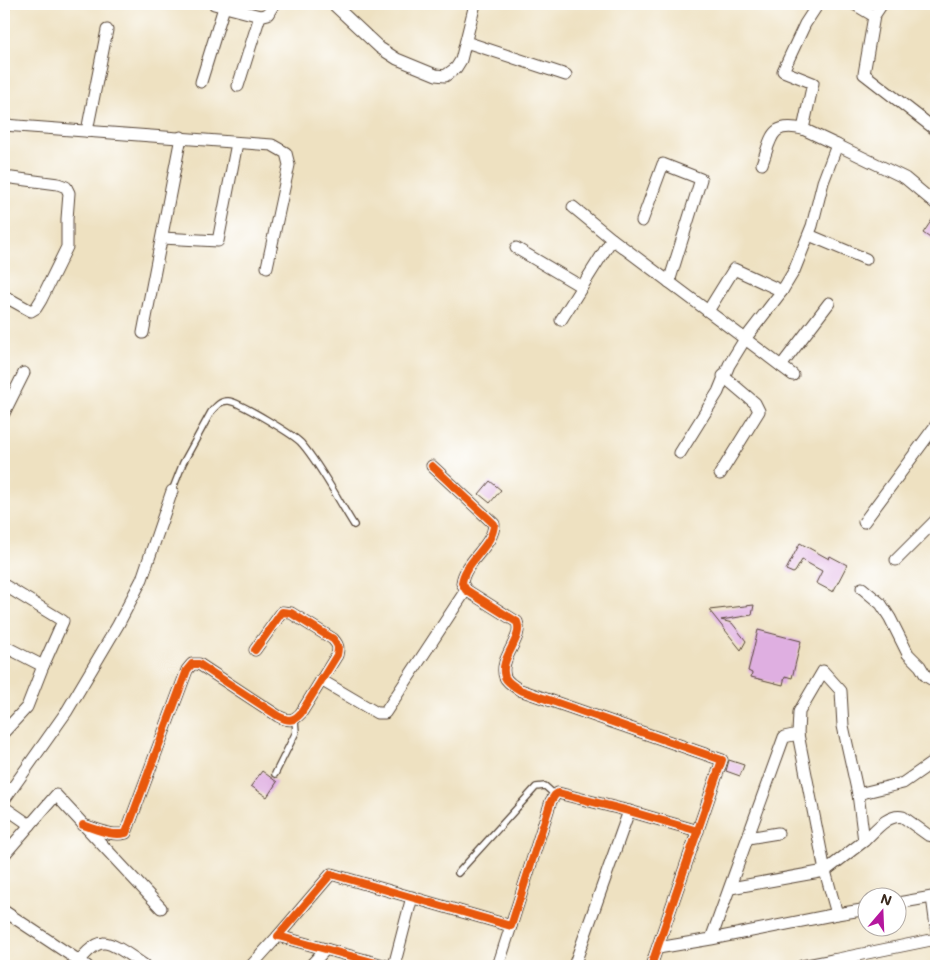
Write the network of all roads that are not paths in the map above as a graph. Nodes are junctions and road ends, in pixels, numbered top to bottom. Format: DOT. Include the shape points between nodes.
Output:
graph roads {
  1 [pos="274,4"];
  2 [pos="333,4"];
  3 [pos="475,4"];
  4 [pos="818,4"];
  5 [pos="854,4"];
  6 [pos="882,4"];
  7 [pos="221,5"];
  8 [pos="260,16"];
  9 [pos="874,16"];
  10 [pos="107,30"];
  11 [pos="466,42"];
  12 [pos="566,75"];
  13 [pos="201,82"];
  14 [pos="238,86"];
  15 [pos="4,125"];
  16 [pos="803,129"];
  17 [pos="936,130"];
  18 [pos="87,131"];
  19 [pos="181,137"];
  20 [pos="237,143"];
  21 [pos="837,145"];
  22 [pos="762,164"];
  23 [pos="4,177"];
  24 [pos="936,204"];
  25 [pos="572,206"];
  26 [pos="642,221"];
  27 [pos="809,235"];
  28 [pos="162,238"];
  29 [pos="612,239"];
  30 [pos="516,248"];
  31 [pos="866,259"];
  32 [pos="267,267"];
  33 [pos="668,282"];
  34 [pos="582,287"];
  35 [pos="782,291"];
  36 [pos="4,296"];
  37 [pos="829,303"];
  38 [pos="708,311"];
  39 [pos="560,320"];
  40 [pos="144,333"];
  41 [pos="745,339"];
  42 [pos="781,366"];
  43 [pos="24,373"];
  44 [pos="793,375"];
  45 [pos="723,376"];
  46 [pos="4,413"];
  47 [pos="936,425"];
  48 [pos="680,453"];
  49 [pos="432,466"];
  50 [pos="720,474"];
  51 [pos="172,491"];
  52 [pos="936,520"];
  53 [pos="864,522"];
  54 [pos="354,525"];
  55 [pos="896,560"];
  56 [pos="4,585"];
  57 [pos="862,588"];
  58 [pos="466,590"];
  59 [pos="4,646"];
  60 [pos="256,650"];
  61 [pos="43,666"];
  62 [pos="321,680"];
  63 [pos="936,682"];
  64 [pos="295,720"];
  65 [pos="4,732"];
  66 [pos="798,734"];
  67 [pos="936,760"];
  68 [pos="275,774"];
  69 [pos="555,794"];
  70 [pos="858,794"];
  71 [pos="4,800"];
  72 [pos="4,807"];
  73 [pos="629,811"];
  74 [pos="30,825"];
  75 [pos="83,825"];
  76 [pos="698,831"];
  77 [pos="778,833"];
  78 [pos="936,837"];
  79 [pos="748,838"];
  80 [pos="864,841"];
  81 [pos="4,855"];
  82 [pos="825,871"];
  83 [pos="458,873"];
  84 [pos="731,888"];
  85 [pos="934,896"];
  86 [pos="412,897"];
  87 [pos="908,901"];
  88 [pos="160,908"];
  89 [pos="858,910"];
  90 [pos="4,911"];
  91 [pos="837,914"];
  92 [pos="511,926"];
  93 [pos="936,927"];
  94 [pos="278,936"];
  95 [pos="711,939"];
  96 [pos="936,939"];
  97 [pos="658,948"];
  98 [pos="326,950"];
  99 [pos="834,963"];
  100 [pos="80,964"];
  101 [pos="144,965"];
  102 [pos="251,966"];
  103 [pos="310,966"];
  104 [pos="387,966"];
  105 [pos="394,966"];
  106 [pos="498,966"];
  107 [pos="574,966"];
  108 [pos="652,966"];
  109 [pos="802,966"];
  1 -- 8 [label="street" via="268,14"];
  2 -- 11 [label="street" via="380,48 397,59 436,75 445,76 456,68"];
  3 -- 11 [label="street"];
  4 -- 16 [label="street" via="782,71 812,83"];
  5 -- 9 [label="street"];
  6 -- 9 [label="street"];
  7 -- 8 [label="street"];
  7 -- 13 [label="street"];
  8 -- 14 [label="street"];
  9 -- 17 [label="street" via="864,74"];
  10 -- 18 [label="street"];
  11 -- 12 [label="street"];
  15 -- 18 [label="street"];
  16 -- 21 [label="street"];
  16 -- 22 [label="street" via="789,126 774,133"];
  18 -- 19 [label="street"];
  19 -- 20 [label="street"];
  19 -- 28 [label="street"];
  20 -- 28 [label="street" via="218,241"];
  20 -- 32 [label="street" via="272,145 286,153 290,165"];
  21 -- 24 [label="street" via="905,178"];
  21 -- 27 [label="street"];
  23 -- 36 [label="street" via="58,184 66,187 69,194 67,247 36,308 31,311"];
  25 -- 29 [label="street"];
  26 -- 33 [label="street" via="663,164 701,179"];
  27 -- 31 [label="street"];
  27 -- 35 [label="street"];
  28 -- 40 [label="street"];
  29 -- 33 [label="street"];
  29 -- 34 [label="street"];
  30 -- 34 [label="street"];
  33 -- 38 [label="street"];
  34 -- 39 [label="street"];
  35 -- 38 [label="street" via="734,269"];
  35 -- 41 [label="street"];
  37 -- 42 [label="street"];
  38 -- 41 [label="street"];
  41 -- 42 [label="street"];
  41 -- 45 [label="street"];
  42 -- 44 [label="street"];
  43 -- 46 [label="street"];
  45 -- 48 [label="street" via="718,392"];
  45 -- 50 [label="street" via="755,403 759,411"];
  47 -- 53 [label="street"];
  49 -- 58 [label="street" via="494,524 492,534 462,579"];
  51 -- 54 [label="lane" via="183,463 211,412 216,405 229,401 302,443"];
  51 -- 71 [label="street" via="142,579 118,625 67,711"];
  52 -- 55 [label="street"];
  56 -- 61 [label="street" via="63,621"];
  57 -- 63 [label="street" via="881,604 908,654 926,676"];
  58 -- 62 [label="street" via="385,713 377,713"];
  58 -- 76 [label="street" via="516,622 516,634 504,669 509,682 520,690 722,760"];
  59 -- 61 [label="street"];
  60 -- 62 [label="street" via="279,614 291,613 338,645 337,655"];
  61 -- 65 [label="street" via="27,707"];
  62 -- 64 [label="street"];
  64 -- 68 [label="lane" via="296,732"];
  64 -- 75 [label="street" via="278,716 199,664 192,664 126,833 122,835"];
  66 -- 70 [label="street" via="800,712 823,671 841,691 843,726"];
  66 -- 79 [label="street" via="784,737"];
  66 -- 82 [label="street"];
  67 -- 70 [label="street" via="903,784"];
  69 -- 73 [label="street" via="562,793"];
  69 -- 83 [label="lane" via="545,786 536,787"];
  69 -- 92 [label="street"];
  70 -- 80 [label="street"];
  72 -- 74 [label="street"];
  73 -- 76 [label="street"];
  73 -- 107 [label="street"];
  74 -- 75 [label="street" via="56,794"];
  74 -- 81 [label="street"];
  75 -- 88 [label="street"];
  76 -- 97 [label="street"];
  77 -- 79 [label="street"];
  78 -- 80 [label="street" via="898,816 890,818"];
  79 -- 84 [label="street"];
  80 -- 82 [label="street"];
  82 -- 84 [label="street"];
  82 -- 91 [label="street"];
  84 -- 95 [label="street"];
  85 -- 87 [label="street"];
  85 -- 93 [label="street"];
  86 -- 92 [label="street"];
  86 -- 94 [label="street" via="331,874"];
  86 -- 105 [label="street"];
  89 -- 91 [label="street"];
  90 -- 100 [label="street"];
  91 -- 95 [label="street"];
  92 -- 106 [label="street"];
  94 -- 98 [label="street"];
  94 -- 102 [label="street"];
  95 -- 97 [label="street"];
  96 -- 99 [label="street"];
  97 -- 108 [label="street"];
  98 -- 103 [label="street"];
  98 -- 104 [label="street"];
  99 -- 109 [label="street"];
  100 -- 101 [label="street" via="96,944 103,942"];
}
